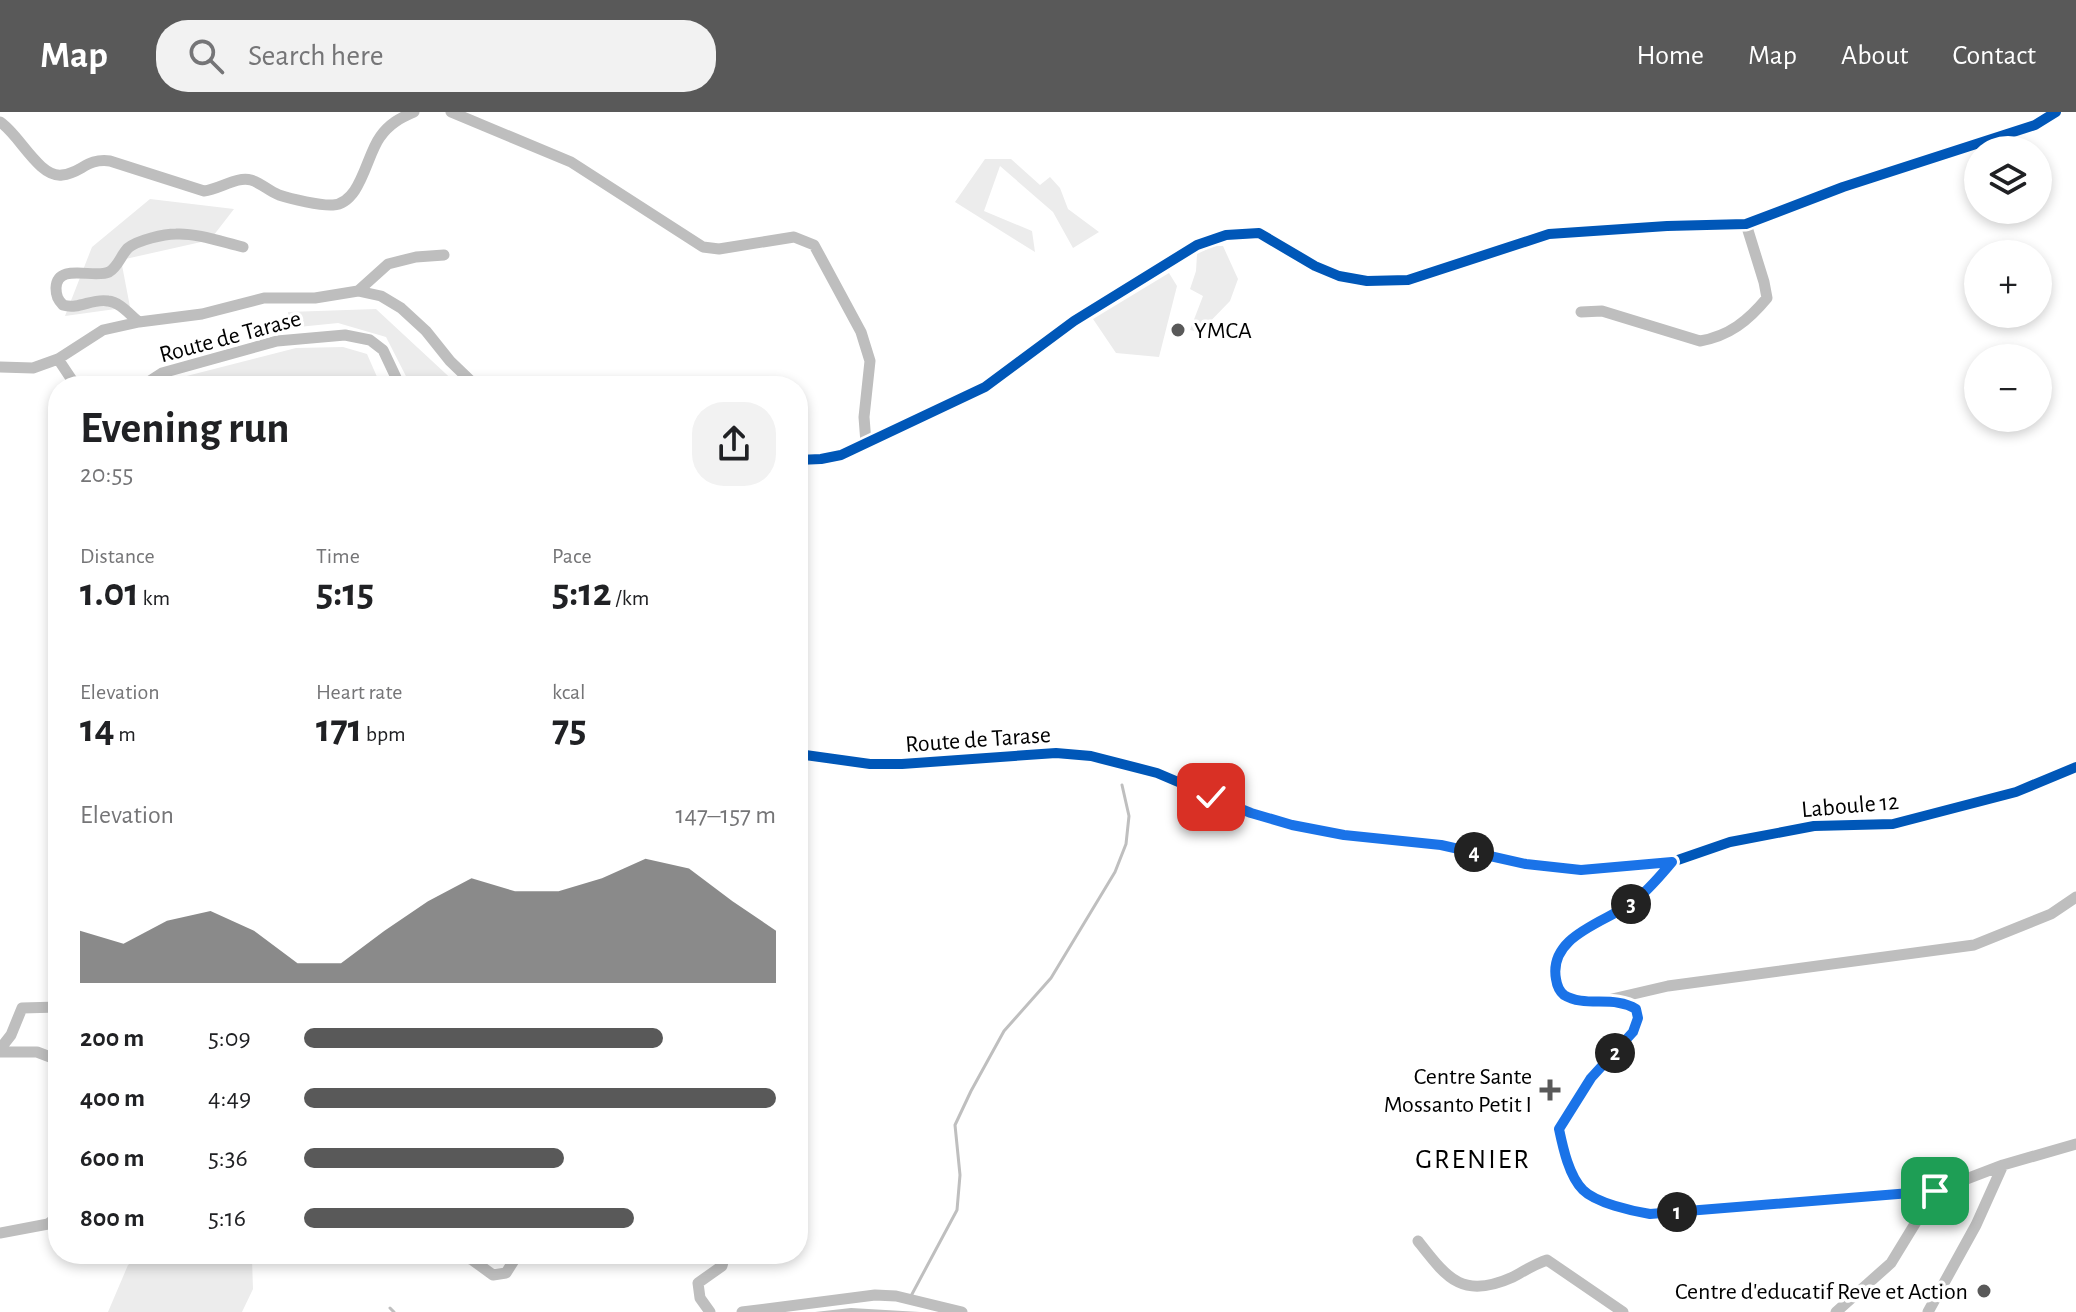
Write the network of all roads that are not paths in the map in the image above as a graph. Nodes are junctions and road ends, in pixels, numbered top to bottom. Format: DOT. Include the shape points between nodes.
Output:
graph roads {
  1 [pos="414,112"];
  2 [pos="451,112"];
  3 [pos="2056,112"];
  4 [pos="0,122"];
  5 [pos="1746,224"];
  6 [pos="243,247"];
  7 [pos="444,255"];
  8 [pos="358,291"];
  9 [pos="1581,312"];
  10 [pos="139,322"];
  11 [pos="58,359"];
  12 [pos="0,367"];
  13 [pos="69,376"];
  14 [pos="157,376"];
  15 [pos="395,376"];
  16 [pos="466,376"];
  17 [pos="866,443"];
  18 [pos="808,459"];
  19 [pos="808,755"];
  20 [pos="2076,767"];
  21 [pos="1672,862"];
  22 [pos="2076,897"];
  23 [pos="1604,1001"];
  24 [pos="48,1007"];
  25 [pos="0,1050"];
  26 [pos="48,1056"];
  27 [pos="2076,1144"];
  28 [pos="2003,1165"];
  29 [pos="1935,1191"];
  30 [pos="48,1224"];
  31 [pos="0,1233"];
  32 [pos="1418,1241"];
  33 [pos="478,1264"];
  34 [pos="512,1264"];
  35 [pos="722,1264"];
  36 [pos="710,1312"];
  37 [pos="742,1312"];
  38 [pos="962,1312"];
  39 [pos="1623,1312"];
  40 [pos="1836,1312"];
  41 [pos="1928,1312"];
  1 -- 4 [label="street" via="389,126 369,155 359,186 334,205 277,194 249,180 204,191 110,161 97,160 58,176 47,172"];
  2 -- 17 [label="street" via="571,162 703,247 794,237 814,245 861,332 870,361"];
  3 -- 5 [label="street" via="2025,128"];
  5 -- 9 [label="street" via="1767,298 1737,328 1700,341 1602,311"];
  5 -- 17 [label="street" via="1549,234 1408,280 1367,281 1315,266 1259,233 1226,235 1197,245 1074,321 985,387"];
  6 -- 10 [label="street" via="175,233 134,245 106,273 74,273 58,280 63,305 109,301"];
  7 -- 8 [label="street" via="388,264"];
  8 -- 10 [label="street" via="264,298 202,314"];
  8 -- 16 [label="street" via="401,308"];
  10 -- 11 [label="street" via="103,330"];
  11 -- 12 [label="street" via="33,368"];
  11 -- 13 [label="street"];
  14 -- 15 [label="street, Route de Tarase" via="277,341 345,335 370,340 383,350"];
  17 -- 18 [label="street" via="841,455"];
  19 -- 21 [label="street, Route de Tarase" via="870,764 1056,753 1091,756 1157,773 1251,813 1344,835 1441,845 1581,870"];
  20 -- 21 [label="street, Laboule 12" via="2016,792 1893,824 1814,826 1765,834"];
  21 -- 23 [label="street" via="1632,903 1577,933 1558,960 1555,974 1562,994"];
  22 -- 23 [label="street" via="2051,914 1974,945 1698,981"];
  23 -- 29 [label="street" via="1629,1005 1638,1018 1633,1032 1591,1078 1559,1129 1575,1177 1590,1195 1650,1214"];
  24 -- 25 [label="street" via="22,1008"];
  25 -- 26 [label="street"];
  27 -- 28 [label="street"];
  28 -- 29 [label="street"];
  28 -- 41 [label="street"];
  29 -- 40 [label="street" via="1891,1263"];
  30 -- 31 [label="street"];
  32 -- 39 [label="street" via="1442,1272 1459,1283 1501,1282 1547,1260"];
  33 -- 34 [label="street" via="493,1275 506,1273"];
  35 -- 36 [label="street" via="698,1283"];
  37 -- 38 [label="street" via="875,1295"];
}
